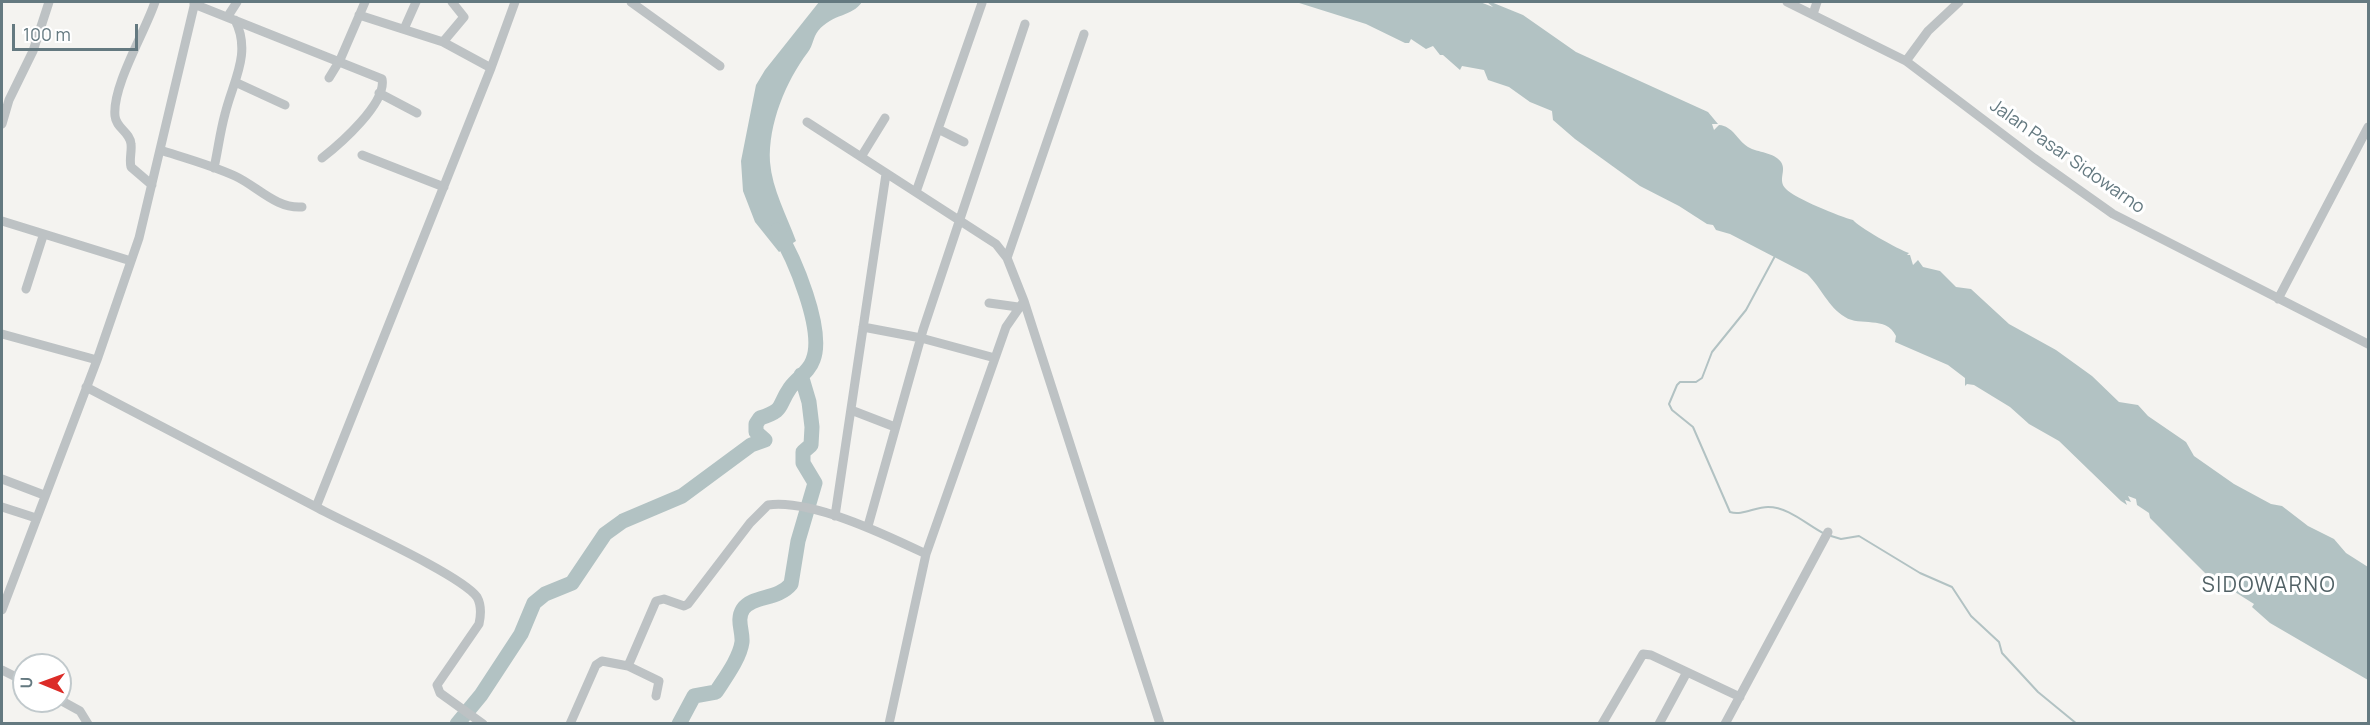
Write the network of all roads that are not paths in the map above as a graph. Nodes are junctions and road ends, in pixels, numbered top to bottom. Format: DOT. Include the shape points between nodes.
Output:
graph roads {
  1 [pos="49,2"];
  2 [pos="155,2"];
  3 [pos="237,2"];
  4 [pos="365,2"];
  5 [pos="416,2"];
  6 [pos="452,2"];
  7 [pos="514,2"];
  8 [pos="631,2"];
  9 [pos="1787,2"];
  10 [pos="1818,2"];
  11 [pos="1959,2"];
  12 [pos="194,3"];
  13 [pos="982,3"];
  14 [pos="1813,14"];
  15 [pos="359,15"];
  16 [pos="232,18"];
  17 [pos="1025,24"];
  18 [pos="404,29"];
  19 [pos="1084,34"];
  20 [pos="443,42"];
  21 [pos="340,60"];
  22 [pos="1906,61"];
  23 [pos="720,66"];
  24 [pos="491,68"];
  25 [pos="329,78"];
  26 [pos="235,82"];
  27 [pos="379,93"];
  28 [pos="285,105"];
  29 [pos="417,113"];
  30 [pos="885,118"];
  31 [pos="807,122"];
  32 [pos="2,124"];
  33 [pos="2368,127"];
  34 [pos="940,130"];
  35 [pos="964,142"];
  36 [pos="160,150"];
  37 [pos="362,155"];
  38 [pos="861,157"];
  39 [pos="322,158"];
  40 [pos="214,168"];
  41 [pos="886,174"];
  42 [pos="152,185"];
  43 [pos="444,187"];
  44 [pos="916,192"];
  45 [pos="302,207"];
  46 [pos="959,220"];
  47 [pos="2,221"];
  48 [pos="43,236"];
  49 [pos="1007,258"];
  50 [pos="131,261"];
  51 [pos="26,289"];
  52 [pos="2278,299"];
  53 [pos="989,303"];
  54 [pos="1021,304"];
  55 [pos="863,327"];
  56 [pos="2,334"];
  57 [pos="921,338"];
  58 [pos="2368,344"];
  59 [pos="994,358"];
  60 [pos="97,360"];
  61 [pos="86,387"];
  62 [pos="851,410"];
  63 [pos="895,428"];
  64 [pos="2,479"];
  65 [pos="44,495"];
  66 [pos="2,507"];
  67 [pos="316,507"];
  68 [pos="835,516"];
  69 [pos="36,518"];
  70 [pos="868,526"];
  71 [pos="1828,532"];
  72 [pos="926,554"];
  73 [pos="2,610"];
  74 [pos="628,666"];
  75 [pos="1687,672"];
  76 [pos="656,696"];
  77 [pos="1740,697"];
  78 [pos="72,707"];
  79 [pos="88,723"];
  80 [pos="483,723"];
  81 [pos="570,723"];
  82 [pos="889,723"];
  83 [pos="1160,723"];
  84 [pos="1602,723"];
  85 [pos="1659,723"];
  86 [pos="1725,723"];
  1 -- 32 [label="street"];
  2 -- 42 [label="street" via="115,106 115,119 131,143 131,167"];
  3 -- 16 [label="street"];
  4 -- 15 [label="street"];
  5 -- 18 [label="street"];
  6 -- 20 [label="street" via="464,17"];
  7 -- 24 [label="street"];
  8 -- 23 [label="street"];
  9 -- 14 [label="street, Jalan Pasar Sidowarno"];
  10 -- 14 [label="street"];
  11 -- 22 [label="street" via="1928,31"];
  12 -- 16 [label="street"];
  12 -- 36 [label="street"];
  13 -- 34 [label="street"];
  14 -- 22 [label="street, Jalan Pasar Sidowarno"];
  15 -- 18 [label="street"];
  15 -- 21 [label="street"];
  16 -- 21 [label="street"];
  16 -- 26 [label="street" via="243,51"];
  17 -- 46 [label="street"];
  18 -- 20 [label="street"];
  19 -- 49 [label="street"];
  20 -- 24 [label="street"];
  21 -- 25 [label="street"];
  21 -- 27 [label="street" via="382,79"];
  22 -- 52 [label="street, Jalan Pasar Sidowarno" via="2113,214"];
  24 -- 43 [label="street"];
  26 -- 28 [label="street"];
  26 -- 40 [label="street"];
  27 -- 29 [label="street"];
  27 -- 39 [label="street" via="349,137"];
  30 -- 38 [label="street"];
  31 -- 38 [label="street"];
  33 -- 52 [label="street"];
  34 -- 35 [label="street"];
  34 -- 44 [label="street"];
  36 -- 40 [label="street"];
  36 -- 42 [label="street"];
  37 -- 43 [label="street"];
  38 -- 41 [label="street"];
  40 -- 45 [label="street" via="259,189 274,201"];
  41 -- 44 [label="street"];
  41 -- 55 [label="street"];
  42 -- 50 [label="street"];
  43 -- 67 [label="street"];
  44 -- 46 [label="street"];
  46 -- 49 [label="street" via="996,244"];
  46 -- 57 [label="street"];
  47 -- 48 [label="street"];
  48 -- 50 [label="street"];
  48 -- 51 [label="street"];
  49 -- 54 [label="street"];
  50 -- 60 [label="street"];
  52 -- 58 [label="street, Jalan Pasar Sidowarno"];
  53 -- 54 [label="street"];
  54 -- 59 [label="street" via="1006,327"];
  54 -- 83 [label="street"];
  55 -- 57 [label="street"];
  55 -- 62 [label="street"];
  56 -- 60 [label="street"];
  57 -- 59 [label="street"];
  57 -- 63 [label="street"];
  59 -- 72 [label="street"];
  60 -- 61 [label="street"];
  61 -- 65 [label="street"];
  61 -- 67 [label="street"];
  62 -- 63 [label="street"];
  62 -- 68 [label="street"];
  63 -- 70 [label="street"];
  64 -- 65 [label="street"];
  65 -- 69 [label="street"];
  66 -- 69 [label="street"];
  67 -- 80 [label="street" via="430,566 477,598 479,624 437,685 440,693"];
  68 -- 70 [label="street"];
  68 -- 74 [label="street" via="779,504 764,507 688,604 656,601"];
  69 -- 73 [label="street"];
  70 -- 72 [label="street"];
  71 -- 77 [label="street"];
  72 -- 82 [label="street"];
  74 -- 76 [label="street" via="659,681"];
  74 -- 81 [label="street" via="602,661 596,665"];
  75 -- 77 [label="street"];
  75 -- 84 [label="street" via="1643,654"];
  75 -- 85 [label="street"];
  77 -- 86 [label="street"];
  78 -- 79 [label="street"];
}
